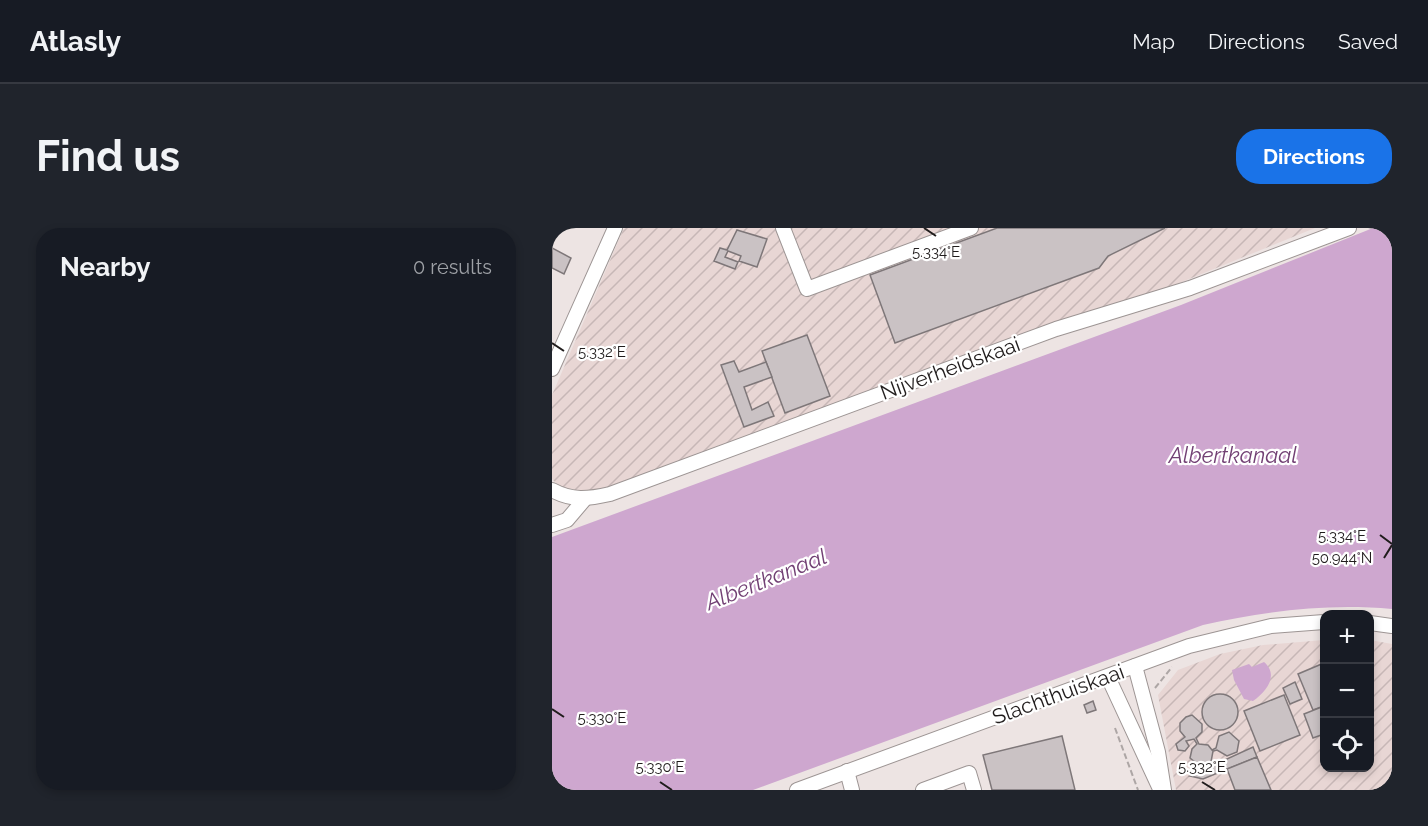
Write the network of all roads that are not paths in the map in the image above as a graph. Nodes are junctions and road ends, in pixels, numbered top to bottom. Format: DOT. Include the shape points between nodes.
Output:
graph roads {
  1 [pos="615,228"];
  2 [pos="783,228"];
  3 [pos="971,228"];
  4 [pos="1349,228"];
  5 [pos="552,369"];
  6 [pos="552,490"];
  7 [pos="584,500"];
  8 [pos="552,525"];
  9 [pos="1320,622"];
  10 [pos="1374,624"];
  11 [pos="1392,626"];
  12 [pos="1135,666"];
  13 [pos="1108,677"];
  14 [pos="847,771"];
  15 [pos="797,790"];
  16 [pos="852,790"];
  17 [pos="923,790"];
  18 [pos="974,790"];
  19 [pos="1162,790"];
  1 -- 5 [label="street"];
  2 -- 3 [label="street" via="807,289"];
  4 -- 7 [label="street, Nijverheidskaai" via="1190,288 1056,329 621,490"];
  6 -- 7 [label="street" via="564,497"];
  7 -- 8 [label="street" via="567,520"];
  9 -- 12 [label="street, Slachthuiskaai" via="1229,634"];
  10 -- 11 [label="street"];
  12 -- 13 [label="street, Slachthuiskaai"];
  12 -- 19 [label="street" via="1144,692"];
  13 -- 14 [label="street, Slachthuiskaai"];
  13 -- 19 [label="street"];
  14 -- 15 [label="street, Slachthuiskaai"];
  14 -- 16 [label="street"];
  17 -- 18 [label="street" via="969,773"];
}
